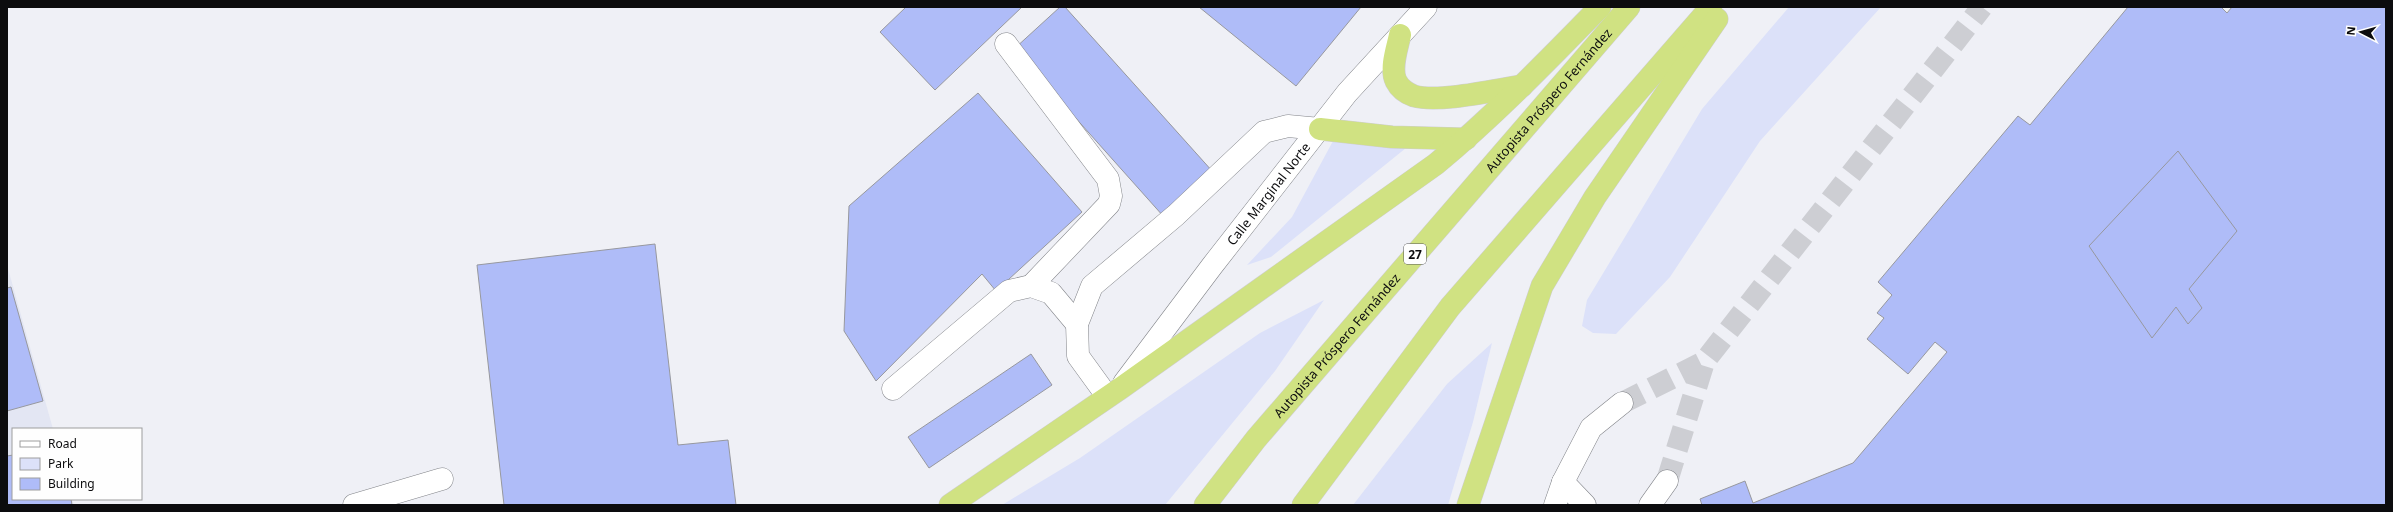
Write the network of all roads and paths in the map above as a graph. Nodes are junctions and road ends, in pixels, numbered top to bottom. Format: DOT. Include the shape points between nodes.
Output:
graph roads {
  1 [pos="1426,7"];
  2 [pos="1600,7"];
  3 [pos="1629,7"];
  4 [pos="1711,7"];
  5 [pos="1725,7"];
  6 [pos="1400,35"];
  7 [pos="1006,44"];
  8 [pos="1522,86"];
  9 [pos="1320,128"];
  10 [pos="1466,139"];
  11 [pos="1031,286"];
  12 [pos="1077,324"];
  13 [pos="893,389"];
  14 [pos="1114,392"];
  15 [pos="1622,403"];
  16 [pos="442,479"];
  17 [pos="1667,481"];
  18 [pos="1563,482"];
  19 [pos="955,502"];
  20 [pos="354,505"];
  21 [pos="1205,505"];
  22 [pos="1303,505"];
  23 [pos="1468,505"];
  24 [pos="1555,505"];
  25 [pos="1585,505"];
  26 [pos="1650,505"];
  1 -- 6 [label="street, Calle Marginal Norte"];
  2 -- 8 [label="highway"];
  3 -- 21 [label="highway, Autopista Próspero Fernández / 27" via="1256,439"];
  4 -- 22 [label="highway" via="1450,307"];
  5 -- 23 [label="highway" via="1595,197 1542,286"];
  6 -- 8 [label="highway" via="1393,69 1402,90 1415,96 1468,94"];
  6 -- 9 [label="street, Calle Marginal Norte" via="1347,93"];
  7 -- 11 [label="street" via="1108,179 1111,196 1109,204"];
  8 -- 10 [label="highway"];
  9 -- 10 [label="highway" via="1392,137"];
  9 -- 12 [label="street" via="1288,126 1264,132 1176,215 1092,286"];
  9 -- 14 [label="street, Calle Marginal Norte"];
  10 -- 14 [label="highway" via="1436,164"];
  11 -- 12 [label="street" via="1051,293"];
  11 -- 13 [label="street" via="1009,291"];
  12 -- 14 [label="street" via="1078,356"];
  14 -- 19 [label="highway"];
  15 -- 18 [label="street" via="1591,428"];
  16 -- 20 [label="street"];
  17 -- 26 [label="street"];
  18 -- 24 [label="street"];
  18 -- 25 [label="street"];
}
